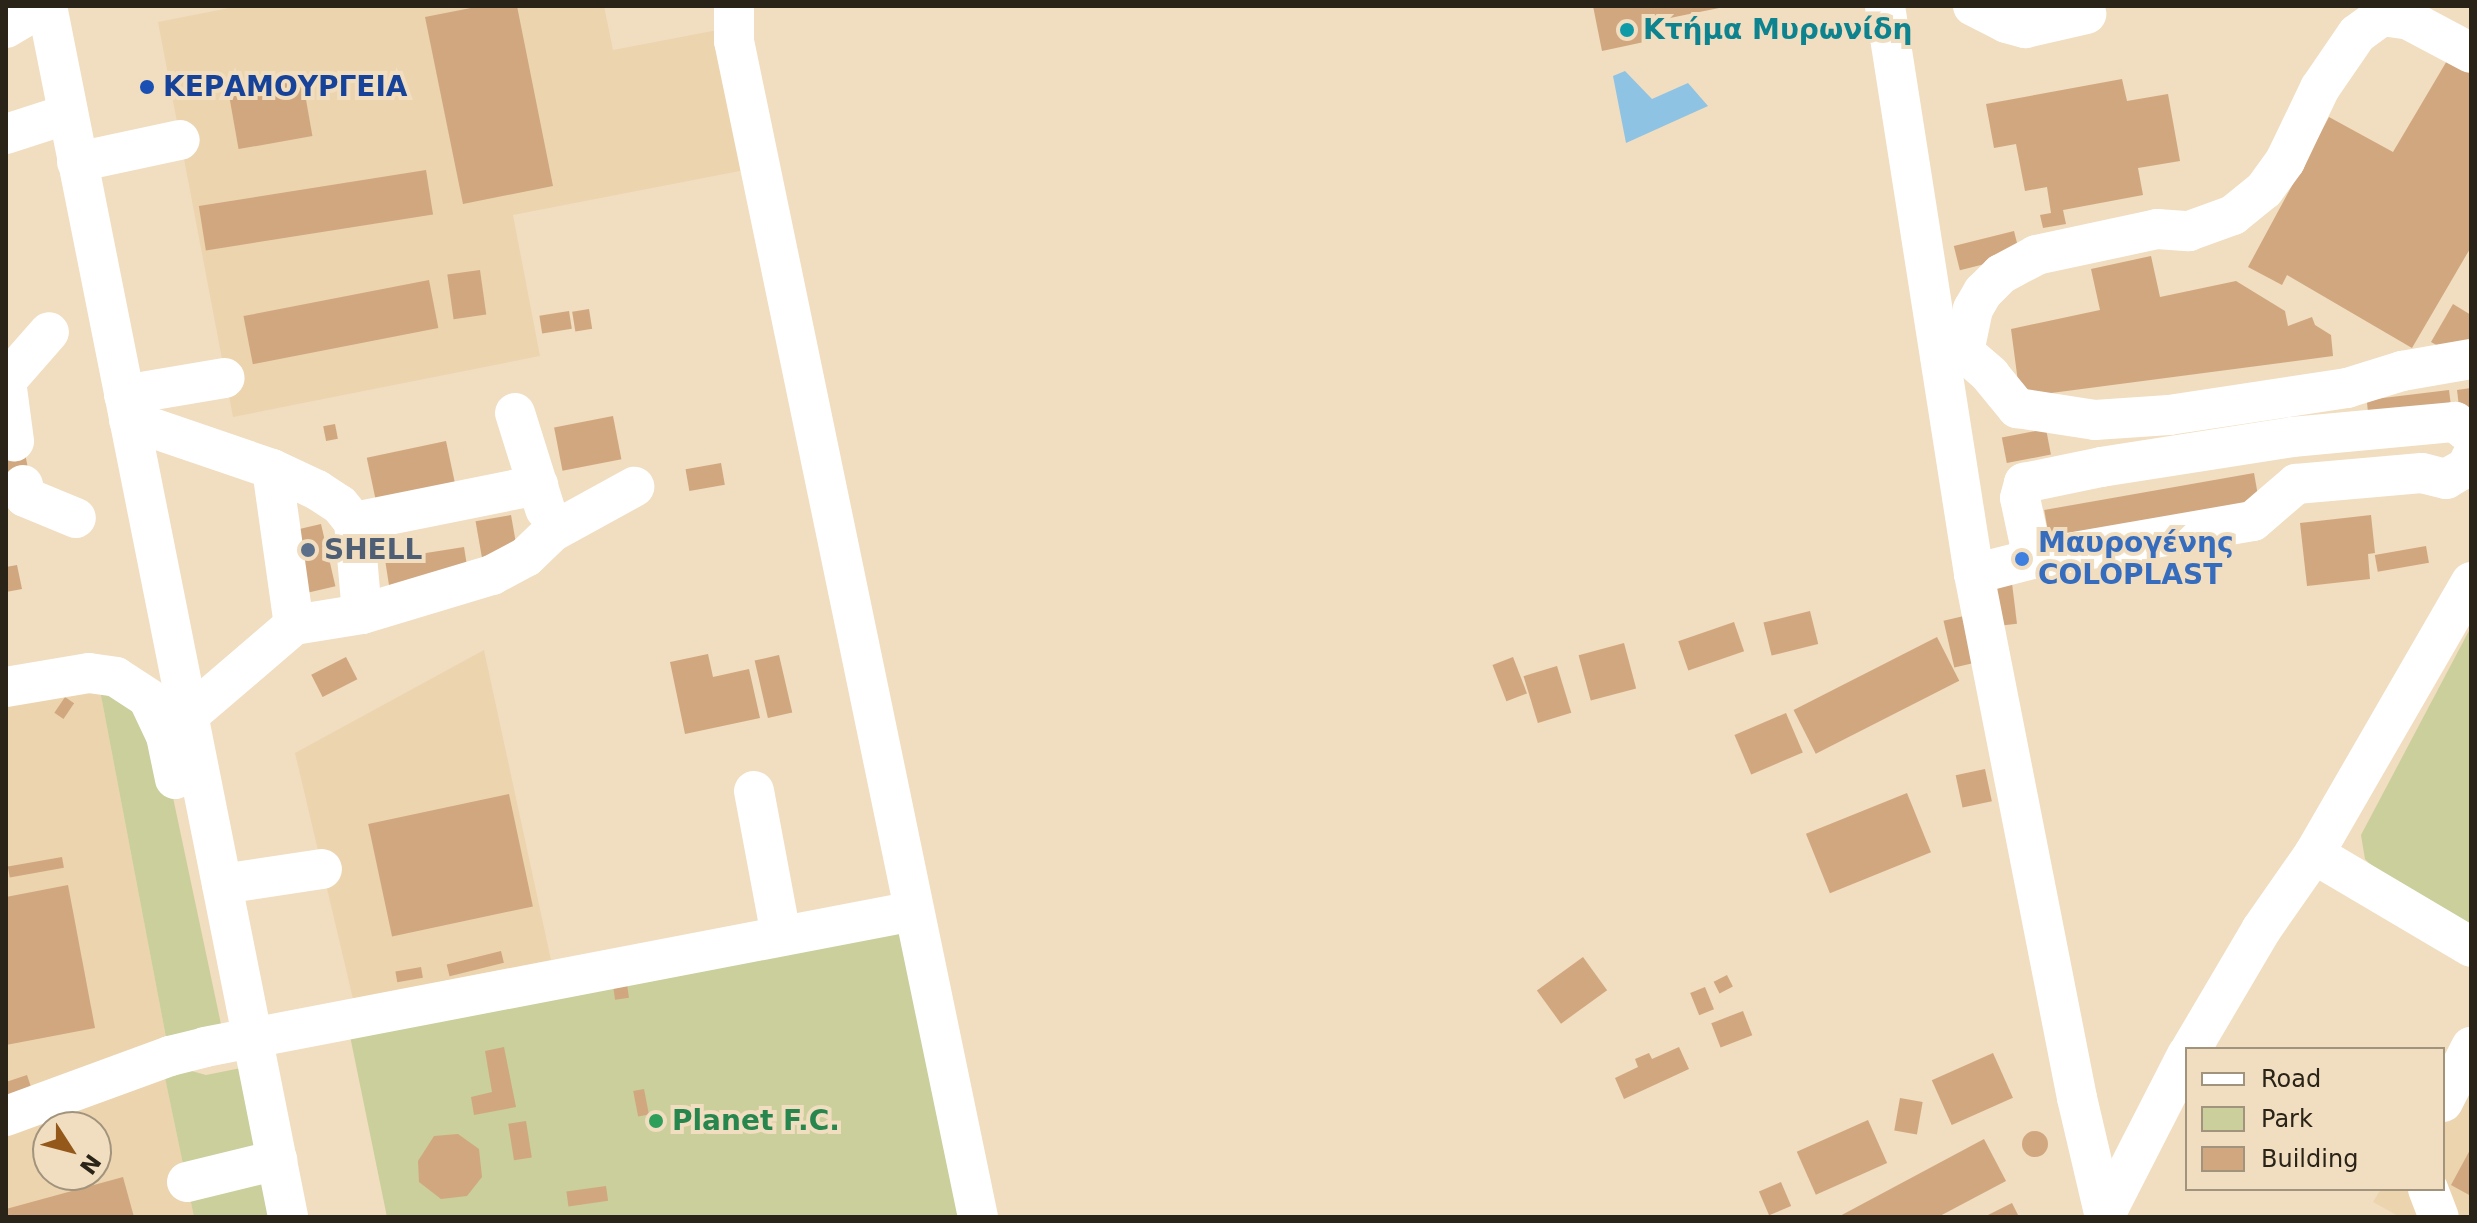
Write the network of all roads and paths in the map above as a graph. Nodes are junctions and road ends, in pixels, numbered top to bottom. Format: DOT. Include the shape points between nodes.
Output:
graph roads {
  1 [pos="45,6"];
  2 [pos="734,6"];
  3 [pos="1885,6"];
  4 [pos="1973,6"];
  5 [pos="2086,14"];
  6 [pos="6,28"];
  7 [pos="2471,53"];
  8 [pos="68,114"];
  9 [pos="6,134"];
  10 [pos="180,140"];
  11 [pos="77,162"];
  12 [pos="49,332"];
  13 [pos="1952,353"];
  14 [pos="2471,359"];
  15 [pos="225,378"];
  16 [pos="6,381"];
  17 [pos="127,408"];
  18 [pos="515,413"];
  19 [pos="2471,435"];
  20 [pos="14,441"];
  21 [pos="2242,447"];
  22 [pos="2471,458"];
  23 [pos="272,469"];
  24 [pos="2296,484"];
  25 [pos="23,485"];
  26 [pos="538,485"];
  27 [pos="634,487"];
  28 [pos="76,518"];
  29 [pos="354,522"];
  30 [pos="552,532"];
  31 [pos="2033,559"];
  32 [pos="1974,574"];
  33 [pos="2471,582"];
  34 [pos="362,614"];
  35 [pos="294,625"];
  36 [pos="6,687"];
  37 [pos="188,716"];
  38 [pos="754,791"];
  39 [pos="2314,854"];
  40 [pos="322,869"];
  41 [pos="222,884"];
  42 [pos="913,911"];
  43 [pos="781,935"];
  44 [pos="2467,947"];
  45 [pos="243,1039"];
  46 [pos="2199,1047"];
  47 [pos="2471,1047"];
  48 [pos="2185,1071"];
  49 [pos="2445,1098"];
  50 [pos="6,1116"];
  51 [pos="277,1160"];
  52 [pos="187,1182"];
  53 [pos="2429,1191"];
  54 [pos="2105,1216"];
  55 [pos="288,1217"];
  56 [pos="978,1217"];
  57 [pos="2439,1217"];
  1 -- 6 [label="street"];
  1 -- 8 [label="street"];
  2 -- 42 [label="street" via="734,41"];
  3 -- 13 [label="street"];
  4 -- 5 [label="street" via="2025,28"];
  7 -- 13 [label="street" via="2409,20 2382,16 2357,34 2320,88 2285,161 2264,190 2233,215 2189,231 2157,229 2036,255 2001,274 1983,292"];
  8 -- 9 [label="street"];
  8 -- 11 [label="street"];
  10 -- 11 [label="street"];
  11 -- 17 [label="street"];
  12 -- 16 [label="street"];
  13 -- 14 [label="street" via="1990,375 2017,408 2095,420 2169,415 2347,388 2402,371"];
  13 -- 32 [label="street"];
  15 -- 17 [label="street"];
  16 -- 20 [label="street"];
  17 -- 23 [label="street"];
  17 -- 37 [label="street"];
  18 -- 26 [label="street"];
  19 -- 21 [label="street" via="2455,422 2292,437"];
  21 -- 24 [label="street"];
  21 -- 31 [label="street" via="2024,483 2020,498"];
  22 -- 24 [label="street" via="2467,467 2446,479 2422,473"];
  23 -- 29 [label="street" via="317,490"];
  23 -- 35 [label="street"];
  24 -- 31 [label="street" via="2253,521"];
  25 -- 28 [label="street" via="25,497"];
  26 -- 29 [label="street"];
  26 -- 30 [label="street"];
  27 -- 30 [label="street"];
  29 -- 34 [label="street"];
  30 -- 34 [label="street" via="526,557 492,575"];
  31 -- 32 [label="street"];
  32 -- 54 [label="street"];
  33 -- 39 [label="street"];
  34 -- 35 [label="street"];
  35 -- 37 [label="street"];
  36 -- 45 [label="street" via="116,677 148,698 166,736"];
  37 -- 41 [label="street"];
  38 -- 43 [label="street"];
  39 -- 44 [label="street"];
  39 -- 46 [label="street" via="2261,930"];
  40 -- 41 [label="street"];
  41 -- 45 [label="street"];
  42 -- 43 [label="street"];
  42 -- 56 [label="street"];
  43 -- 45 [label="street"];
  45 -- 50 [label="street" via="165,1056"];
  45 -- 51 [label="street"];
  47 -- 49 [label="street"];
  48 -- 54 [label="street"];
  51 -- 52 [label="street"];
  51 -- 55 [label="street"];
  53 -- 57 [label="street"];
}
